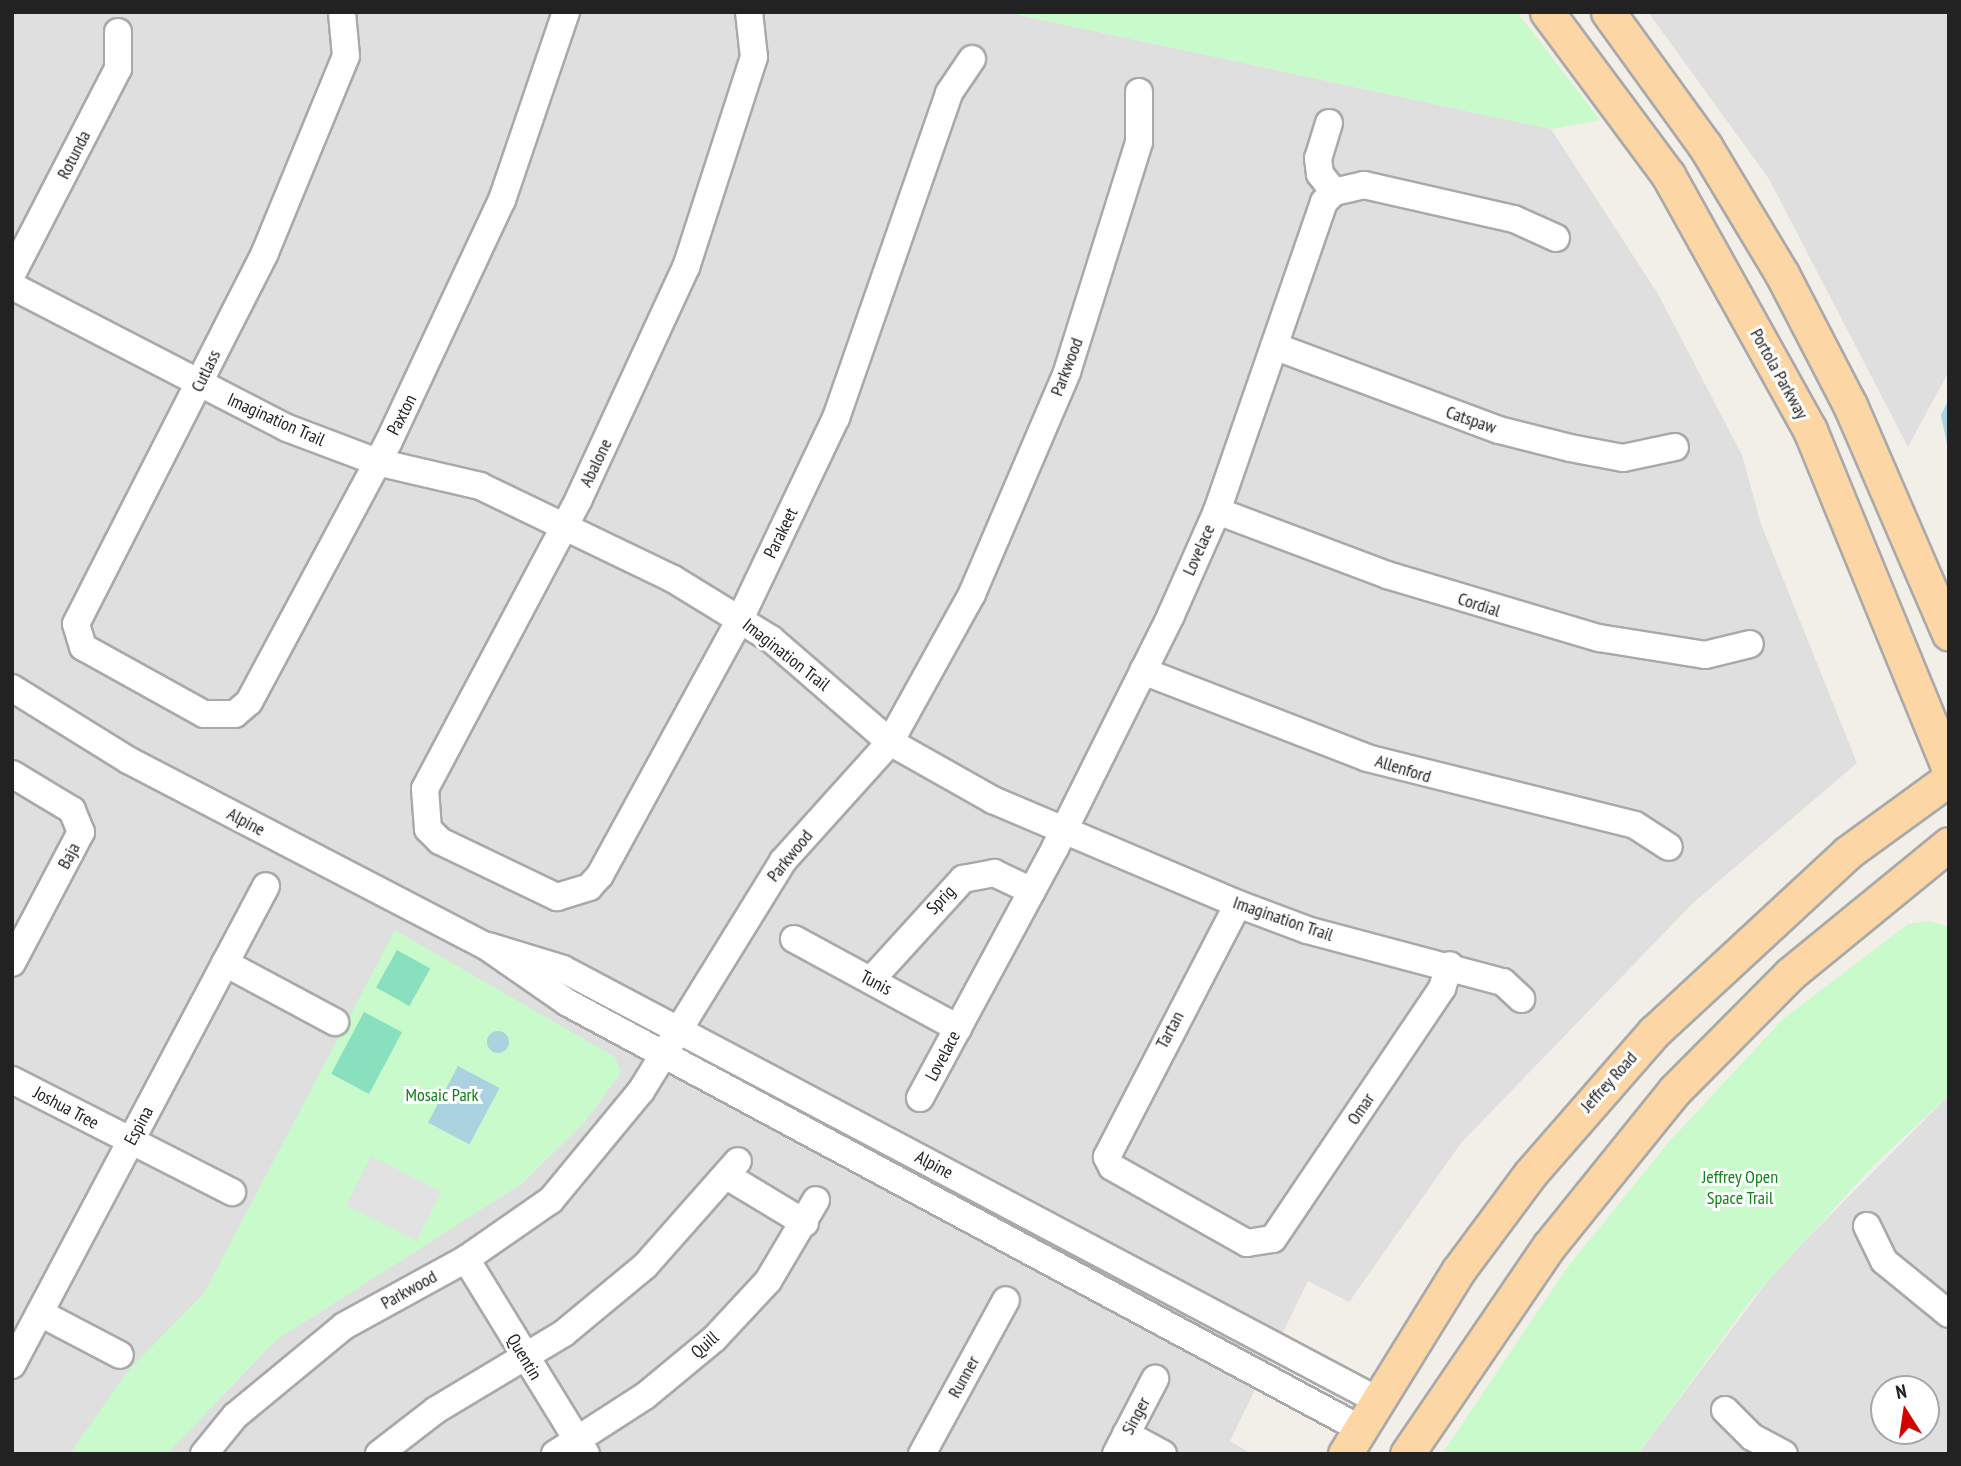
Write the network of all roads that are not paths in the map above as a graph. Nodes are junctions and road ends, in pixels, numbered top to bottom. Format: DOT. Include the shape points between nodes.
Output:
graph roads {
  1 [pos="566,12"];
  2 [pos="749,12"];
  3 [pos="1548,12"];
  4 [pos="1608,12"];
  5 [pos="342,13"];
  6 [pos="118,32"];
  7 [pos="972,59"];
  8 [pos="1139,92"];
  9 [pos="1329,123"];
  10 [pos="1335,192"];
  11 [pos="1556,238"];
  12 [pos="12,274"];
  13 [pos="12,286"];
  14 [pos="1274,346"];
  15 [pos="199,385"];
  16 [pos="1675,447"];
  17 [pos="377,462"];
  18 [pos="1217,511"];
  19 [pos="566,524"];
  20 [pos="740,619"];
  21 [pos="1949,634"];
  22 [pos="1750,644"];
  23 [pos="1143,671"];
  24 [pos="150,686"];
  25 [pos="12,688"];
  26 [pos="890,742"];
  27 [pos="1949,769"];
  28 [pos="12,774"];
  29 [pos="1949,779"];
  30 [pos="1063,832"];
  31 [pos="1949,844"];
  32 [pos="1670,847"];
  33 [pos="488,867"];
  34 [pos="266,886"];
  35 [pos="1032,891"];
  36 [pos="1238,904"];
  37 [pos="794,939"];
  38 [pos="12,962"];
  39 [pos="225,964"];
  40 [pos="1450,965"];
  41 [pos="871,980"];
  42 [pos="1521,999"];
  43 [pos="335,1022"];
  44 [pos="958,1028"];
  45 [pos="672,1042"];
  46 [pos="12,1080"];
  47 [pos="920,1098"];
  48 [pos="130,1142"];
  49 [pos="232,1192"];
  50 [pos="1867,1226"];
  51 [pos="1262,1246"];
  52 [pos="466,1259"];
  53 [pos="1006,1300"];
  54 [pos="40,1313"];
  55 [pos="1949,1314"];
  56 [pos="120,1355"];
  57 [pos="524,1358"];
  58 [pos="12,1365"];
  59 [pos="1156,1379"];
  60 [pos="1375,1399"];
  61 [pos="1725,1410"];
  62 [pos="1352,1441"];
  63 [pos="1121,1444"];
  64 [pos="573,1449"];
  65 [pos="204,1454"];
  66 [pos="379,1454"];
  67 [pos="922,1454"];
  68 [pos="1163,1454"];
  69 [pos="1407,1454"];
  70 [pos="1784,1454"];
  1 -- 17 [label="street, Paxton" via="502,200 449,324"];
  2 -- 19 [label="street, Abalone" via="754,57 686,267"];
  3 -- 27 [label="main road, Portola Parkway" via="1668,175 1810,430"];
  4 -- 21 [label="main road" via="1705,146 1782,274 1850,405"];
  5 -- 15 [label="street, Cutlass" via="346,56 313,142"];
  6 -- 12 [label="street, Rotunda" via="118,69"];
  7 -- 20 [label="street, Parakeet" via="949,93 836,418"];
  8 -- 26 [label="street, Parkwood" via="1139,142 1067,372 972,594"];
  9 -- 10 [label="street" via="1318,158 1320,174"];
  10 -- 11 [label="street" via="1364,185 1514,219"];
  10 -- 14 [label="street, Lovelace" via="1317,216"];
  13 -- 15 [label="street, Imagination Trail"];
  14 -- 16 [label="street, Catspaw" via="1486,425 1558,445 1623,458"];
  14 -- 18 [label="street, Lovelace"];
  15 -- 17 [label="street, Imagination Trail"];
  15 -- 24 [label="street, Cutlass" via="76,624 83,647"];
  17 -- 19 [label="street, Imagination Trail" via="480,486"];
  17 -- 24 [label="street, Paxton" via="249,702 235,713 211,715"];
  18 -- 22 [label="street, Cordial" via="1387,575 1599,638 1705,655"];
  18 -- 23 [label="street, Lovelace"];
  19 -- 20 [label="street, Imagination Trail"];
  19 -- 33 [label="street, Abalone" via="425,789 428,829"];
  20 -- 26 [label="street, Imagination Trail"];
  20 -- 33 [label="street, Parakeet" via="589,887 557,897"];
  23 -- 30 [label="street, Lovelace"];
  23 -- 32 [label="street, Allenford" via="1367,758 1635,825"];
  25 -- 45 [label="street, Alpine" via="128,760 486,946 534,983"];
  26 -- 30 [label="street, Imagination Trail"];
  26 -- 45 [label="street, Parkwood" via="783,861"];
  28 -- 38 [label="street, Baja" via="72,810 81,832"];
  29 -- 60 [label="main road, Jeffrey Road" via="1827,870 1654,1032 1530,1174 1411,1338"];
  30 -- 35 [label="street, Lovelace"];
  30 -- 36 [label="street, Imagination Trail"];
  31 -- 69 [label="main road" via="1790,974 1674,1091 1534,1268"];
  34 -- 39 [label="street, Espina"];
  35 -- 41 [label="street, Sprig" via="994,873 962,879"];
  35 -- 44 [label="street, Lovelace"];
  36 -- 40 [label="street, Imagination Trail" via="1307,930"];
  36 -- 51 [label="street, Tartan" via="1107,1157 1112,1167"];
  37 -- 41 [label="street, Tunis"];
  39 -- 43 [label="street"];
  39 -- 48 [label="street, Espina"];
  40 -- 42 [label="street, Imagination Trail" via="1503,982"];
  40 -- 51 [label="street, Omar" via="1442,988 1304,1194"];
  41 -- 44 [label="street, Tunis"];
  44 -- 47 [label="street, Lovelace"];
  45 -- 52 [label="street, Parkwood" via="598,1150 551,1199"];
  45 -- 60 [label="street, Alpine"];
  45 -- 62 [label="street, Alpine"];
  46 -- 48 [label="street, Joshua Tree"];
  48 -- 49 [label="street, Joshua Tree"];
  48 -- 54 [label="street, Espina"];
  50 -- 55 [label="street" via="1884,1261"];
  52 -- 57 [label="street, Quentin"];
  52 -- 65 [label="street, Parkwood" via="344,1326 291,1364"];
  53 -- 67 [label="street, Runner"];
  54 -- 56 [label="street"];
  54 -- 58 [label="street, Espina"];
  57 -- 64 [label="street, Quentin"];
  57 -- 64 [label="street, Quill" via="645,1266 733,1169 811,1211 768,1281 714,1339"];
  57 -- 66 [label="street" via="436,1410"];
  59 -- 63 [label="street, Singer"];
  60 -- 62 [label="main road, Jeffrey Road"];
  61 -- 70 [label="street" via="1752,1437"];
  63 -- 68 [label="street"];
}
